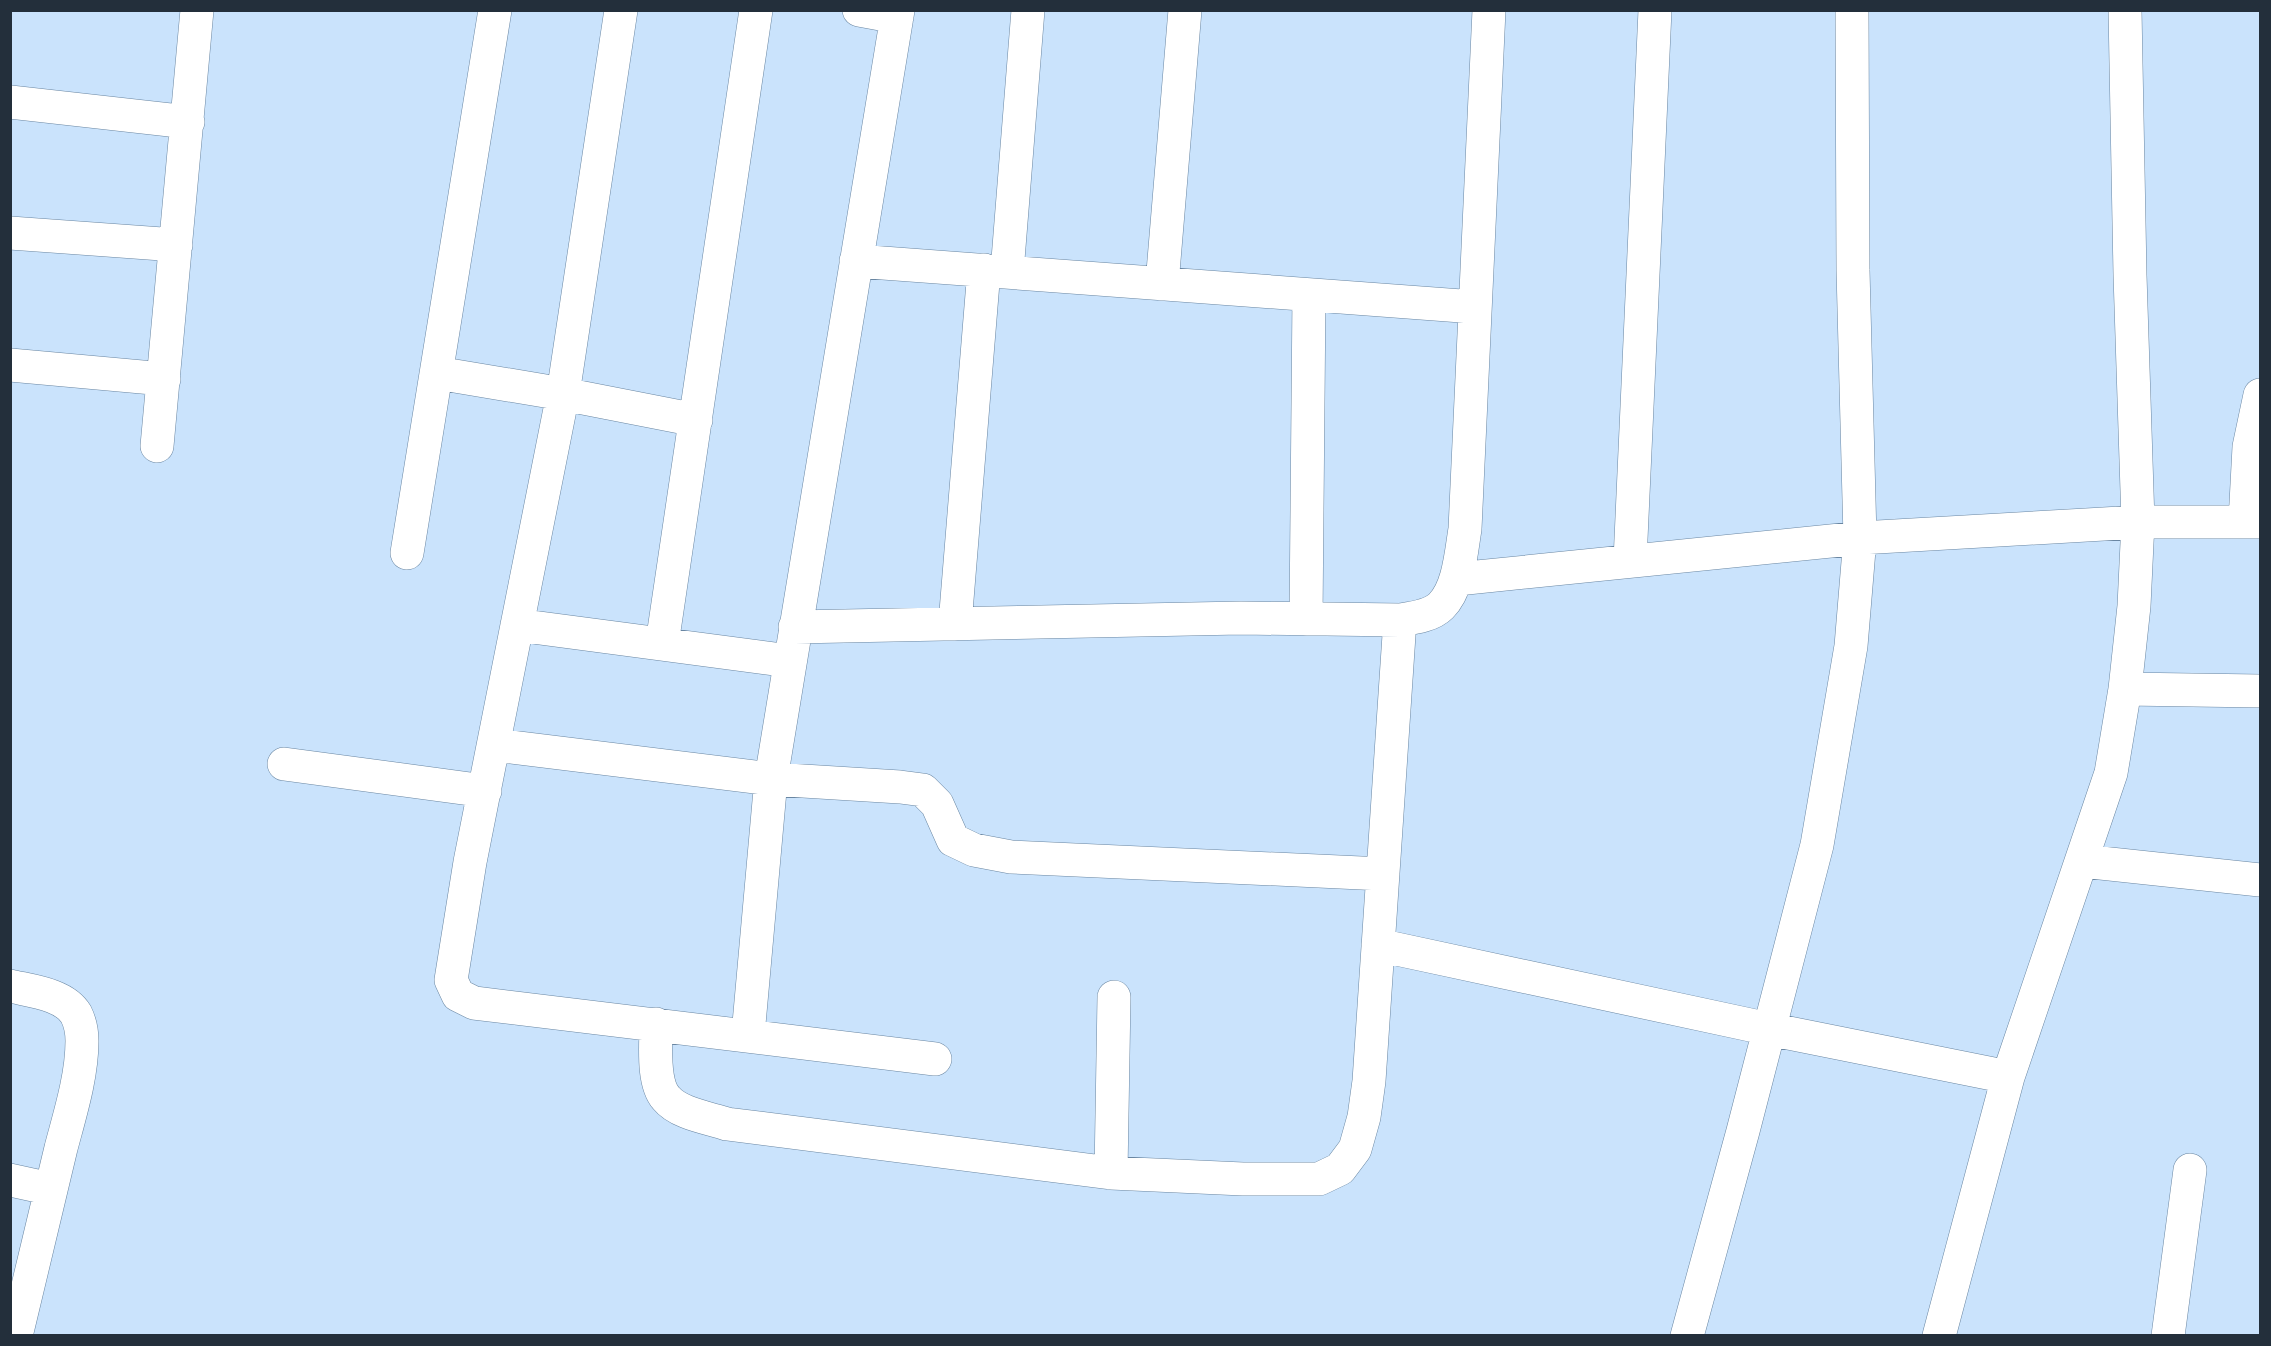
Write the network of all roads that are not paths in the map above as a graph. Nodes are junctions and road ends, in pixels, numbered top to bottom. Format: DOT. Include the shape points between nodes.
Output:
graph roads {
  1 [pos="197,10"];
  2 [pos="495,10"];
  3 [pos="621,10"];
  4 [pos="756,10"];
  5 [pos="859,10"];
  6 [pos="1028,10"];
  7 [pos="1185,10"];
  8 [pos="1489,10"];
  9 [pos="1655,10"];
  10 [pos="1852,10"];
  11 [pos="2125,10"];
  12 [pos="897,14"];
  13 [pos="10,102"];
  14 [pos="188,122"];
  15 [pos="10,233"];
  16 [pos="176,245"];
  17 [pos="856,261"];
  18 [pos="996,271"];
  19 [pos="1162,284"];
  20 [pos="1309,295"];
  21 [pos="1475,307"];
  22 [pos="10,365"];
  23 [pos="437,373"];
  24 [pos="164,379"];
  25 [pos="563,394"];
  26 [pos="2260,395"];
  27 [pos="696,420"];
  28 [pos="158,446"];
  29 [pos="2138,522"];
  30 [pos="2253,522"];
  31 [pos="1860,538"];
  32 [pos="407,554"];
  33 [pos="1630,561"];
  34 [pos="1456,579"];
  35 [pos="1306,619"];
  36 [pos="1400,620"];
  37 [pos="955,624"];
  38 [pos="518,625"];
  39 [pos="795,627"];
  40 [pos="662,644"];
  41 [pos="790,661"];
  42 [pos="2125,689"];
  43 [pos="2260,691"];
  44 [pos="494,745"];
  45 [pos="284,764"];
  46 [pos="771,779"];
  47 [pos="485,791"];
  48 [pos="2082,861"];
  49 [pos="1383,873"];
  50 [pos="2260,880"];
  51 [pos="1378,945"];
  52 [pos="10,986"];
  53 [pos="1114,997"];
  54 [pos="656,1024"];
  55 [pos="1769,1029"];
  56 [pos="748,1035"];
  57 [pos="935,1059"];
  58 [pos="2008,1077"];
  59 [pos="2190,1170"];
  60 [pos="1110,1173"];
  61 [pos="10,1179"];
  62 [pos="51,1190"];
  63 [pos="16,1335"];
  64 [pos="1687,1335"];
  65 [pos="1939,1335"];
  66 [pos="2168,1335"];
  1 -- 14 [label="street"];
  2 -- 23 [label="street"];
  3 -- 25 [label="street"];
  4 -- 27 [label="street"];
  5 -- 12 [label="street"];
  6 -- 18 [label="street"];
  7 -- 19 [label="street"];
  8 -- 21 [label="street"];
  9 -- 33 [label="street"];
  10 -- 31 [label="street"];
  11 -- 29 [label="street"];
  12 -- 17 [label="street"];
  13 -- 14 [label="street"];
  14 -- 16 [label="street"];
  15 -- 16 [label="street"];
  16 -- 24 [label="street"];
  17 -- 18 [label="street"];
  17 -- 39 [label="street"];
  18 -- 19 [label="street"];
  18 -- 37 [label="street"];
  19 -- 20 [label="street"];
  20 -- 21 [label="street"];
  20 -- 35 [label="street"];
  21 -- 34 [label="street" via="1465,529"];
  22 -- 24 [label="street"];
  23 -- 25 [label="street"];
  23 -- 32 [label="street"];
  24 -- 28 [label="street"];
  25 -- 27 [label="street"];
  25 -- 38 [label="street"];
  26 -- 30 [label="street" via="2250,447"];
  27 -- 40 [label="street"];
  29 -- 30 [label="street"];
  29 -- 31 [label="street"];
  29 -- 42 [label="street"];
  31 -- 33 [label="street"];
  31 -- 55 [label="street" via="1851,646 1817,845"];
  33 -- 34 [label="street"];
  34 -- 36 [label="street" via="1440,606 1421,616"];
  35 -- 36 [label="street"];
  35 -- 37 [label="street"];
  36 -- 49 [label="street"];
  37 -- 39 [label="street"];
  38 -- 40 [label="street"];
  38 -- 44 [label="street"];
  39 -- 41 [label="street"];
  40 -- 41 [label="street"];
  41 -- 46 [label="street"];
  42 -- 43 [label="street"];
  42 -- 48 [label="street" via="2111,772"];
  44 -- 46 [label="street"];
  44 -- 47 [label="street"];
  45 -- 47 [label="street"];
  46 -- 49 [label="street" via="922,790 937,804 953,840 974,850 1011,857"];
  46 -- 56 [label="street"];
  47 -- 54 [label="street" via="451,980 458,995 474,1003"];
  48 -- 50 [label="street"];
  48 -- 58 [label="street"];
  49 -- 51 [label="street"];
  51 -- 55 [label="street"];
  51 -- 60 [label="street" via="1364,1117 1355,1149 1340,1168 1318,1179 1284,1180"];
  52 -- 62 [label="street" via="43,993 65,1003 80,1023 80,1063"];
  53 -- 60 [label="street"];
  54 -- 56 [label="street"];
  54 -- 60 [label="street" via="657,1075 665,1098 680,1108 727,1124"];
  55 -- 58 [label="street"];
  55 -- 64 [label="street"];
  56 -- 57 [label="street"];
  58 -- 65 [label="street"];
  59 -- 66 [label="street"];
  61 -- 62 [label="street"];
  62 -- 63 [label="street"];
}
